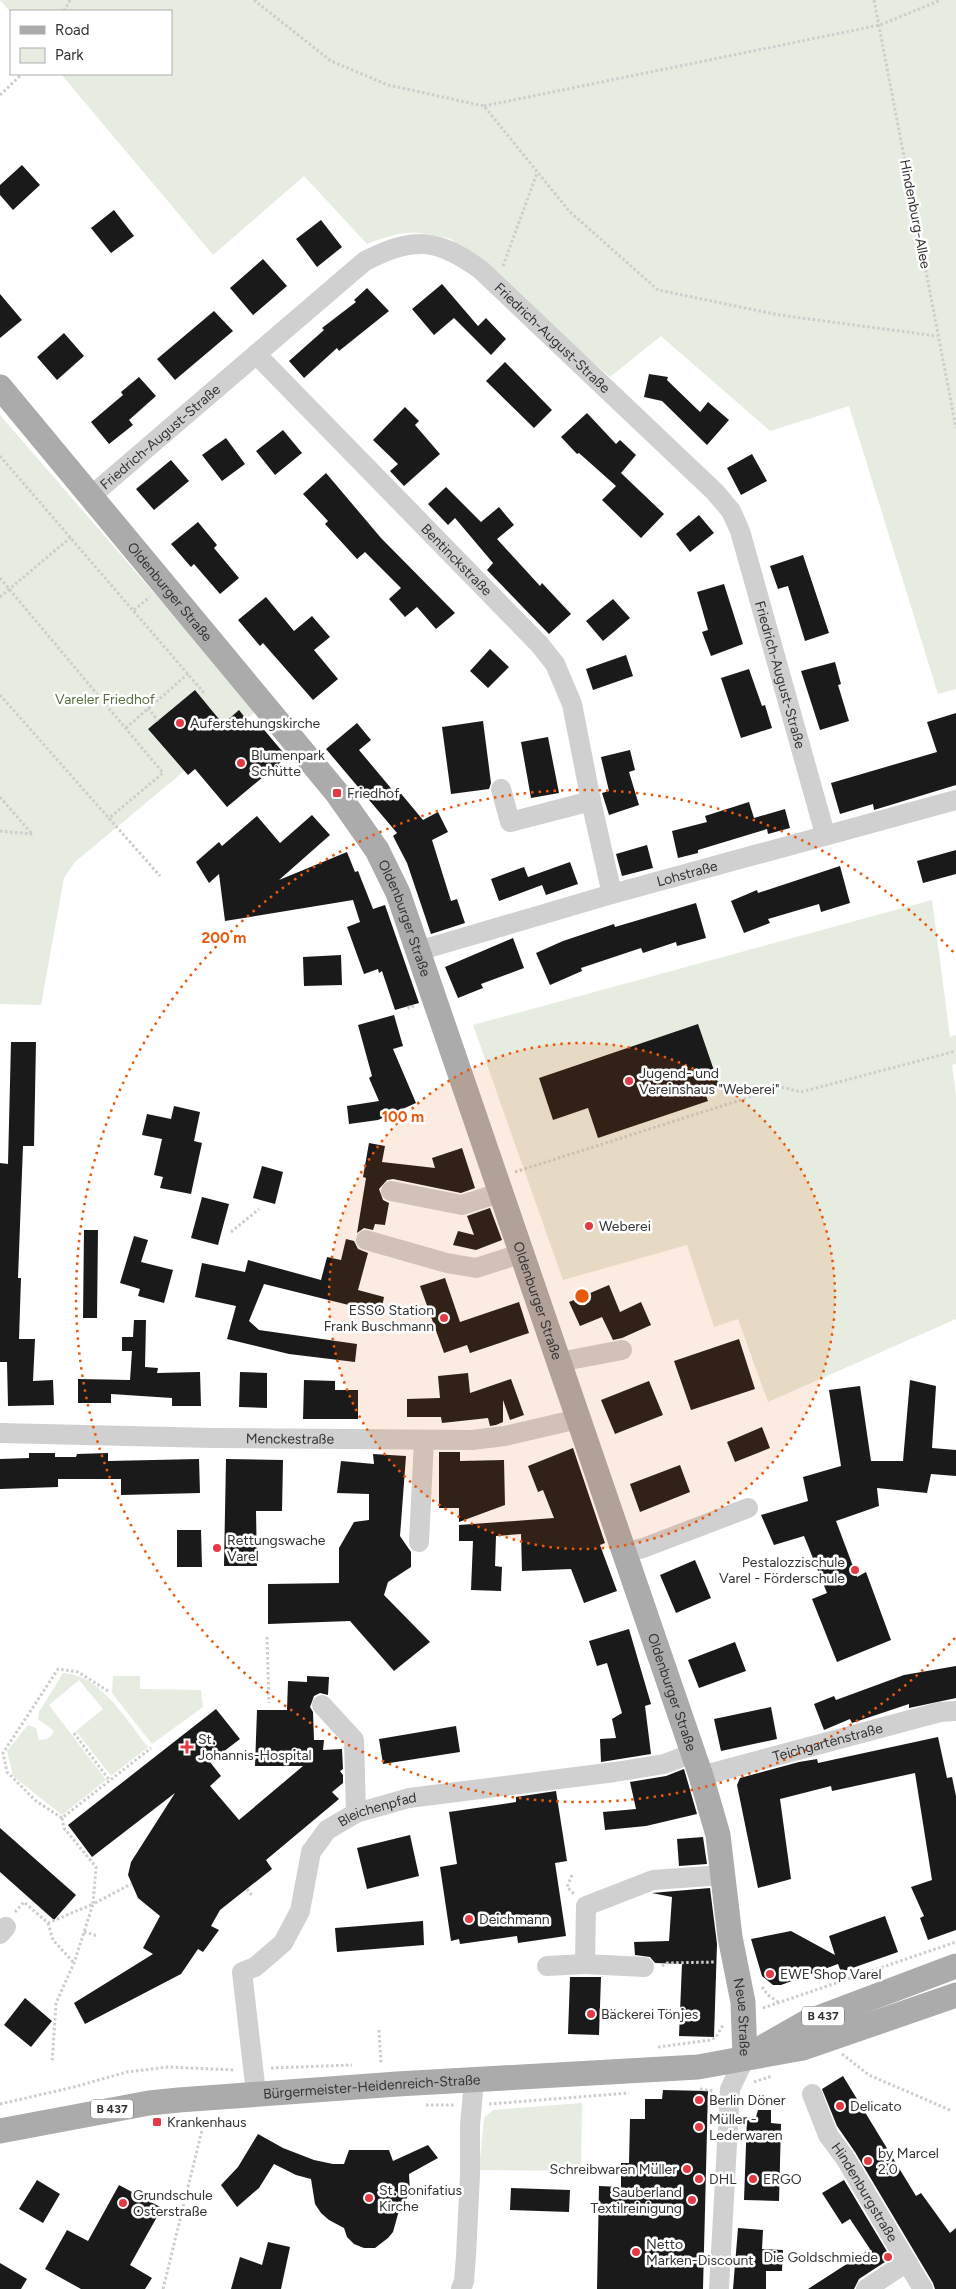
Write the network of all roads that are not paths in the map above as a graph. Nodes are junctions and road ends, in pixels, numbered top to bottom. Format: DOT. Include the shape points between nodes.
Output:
graph roads {
  1 [pos="258,355"];
  2 [pos="0,387"];
  3 [pos="91,496"];
  4 [pos="501,789"];
  5 [pos="956,800"];
  6 [pos="590,801"];
  7 [pos="825,834"];
  8 [pos="612,894"];
  9 [pos="418,951"];
  10 [pos="508,1186"];
  11 [pos="391,1191"];
  12 [pos="366,1240"];
  13 [pos="523,1253"];
  14 [pos="622,1350"];
  15 [pos="558,1362"];
  16 [pos="578,1419"];
  17 [pos="0,1433"];
  18 [pos="424,1440"];
  19 [pos="748,1508"];
  20 [pos="419,1542"];
  21 [pos="623,1552"];
  22 [pos="322,1705"];
  23 [pos="956,1711"];
  24 [pos="697,1764"];
  25 [pos="356,1813"];
  26 [pos="723,1875"];
  27 [pos="585,1964"];
  28 [pos="547,1966"];
  29 [pos="956,1966"];
  30 [pos="644,1967"];
  31 [pos="956,1995"];
  32 [pos="746,2058"];
  33 [pos="473,2092"];
  34 [pos="256,2093"];
  35 [pos="812,2094"];
  36 [pos="0,2131"];
  37 [pos="907,2262"];
  38 [pos="461,2289"];
  39 [pos="719,2289"];
  40 [pos="866,2289"];
  41 [pos="923,2289"];
  1 -- 3 [label="street, Friedrich-August-Straße"];
  1 -- 6 [label="street, Bentinckstraße" via="555,664 572,704"];
  1 -- 7 [label="street, Friedrich-August-Straße" via="365,261 387,250 412,243 435,245 459,254 496,285 715,492 731,511 740,531"];
  2 -- 3 [label="main road, Oldenburger Straße"];
  3 -- 9 [label="main road, Oldenburger Straße" via="351,812 378,850"];
  4 -- 6 [label="street" via="510,822"];
  5 -- 7 [label="street, Lohstraße"];
  6 -- 8 [label="street, Bentinckstraße"];
  7 -- 8 [label="street, Lohstraße"];
  8 -- 9 [label="street, Lohstraße"];
  9 -- 10 [label="main road, Oldenburger Straße"];
  10 -- 11 [label="street" via="462,1205"];
  10 -- 13 [label="main road, Oldenburger Straße"];
  12 -- 13 [label="street" via="476,1268"];
  13 -- 15 [label="main road, Oldenburger Straße"];
  14 -- 15 [label="street"];
  15 -- 16 [label="main road, Oldenburger Straße"];
  16 -- 18 [label="street, Menckestraße" via="505,1436"];
  16 -- 21 [label="main road, Oldenburger Straße"];
  17 -- 18 [label="street, Menckestraße"];
  18 -- 20 [label="street"];
  19 -- 21 [label="street" via="643,1548"];
  21 -- 24 [label="main road, Oldenburger Straße"];
  22 -- 25 [label="street" via="354,1740"];
  23 -- 24 [label="street, Teichgartenstraße"];
  24 -- 25 [label="street, Bleichenpfad" via="664,1764 409,1798"];
  24 -- 26 [label="main road, Neue Straße" via="718,1835"];
  25 -- 34 [label="street, Bleichenpfad" via="327,1830 311,1852 300,1911 283,1943 255,1967 242,1972"];
  26 -- 27 [label="street" via="653,1880 586,1906"];
  26 -- 32 [label="main road, Neue Straße" via="744,2016"];
  27 -- 28 [label="street"];
  27 -- 30 [label="street"];
  29 -- 32 [label="main road, Bürgermeister-Heidenreich-Straße / B 437" via="800,2025"];
  31 -- 32 [label="main road, Bürgermeister-Heidenreich-Straße / B 437" via="803,2048"];
  32 -- 33 [label="main road, Bürgermeister-Heidenreich-Straße / B 437" via="688,2068"];
  32 -- 39 [label="street, Neue Straße" via="730,2089"];
  33 -- 34 [label="main road, Bürgermeister-Heidenreich-Straße / B 437"];
  33 -- 38 [label="street" via="466,2256"];
  34 -- 36 [label="main road, Bürgermeister-Heidenreich-Straße / B 437" via="149,2103"];
  35 -- 37 [label="street, Hindenburgstraße" via="828,2135"];
  37 -- 40 [label="street"];
  37 -- 41 [label="street, Hindenburgstraße"];
}
